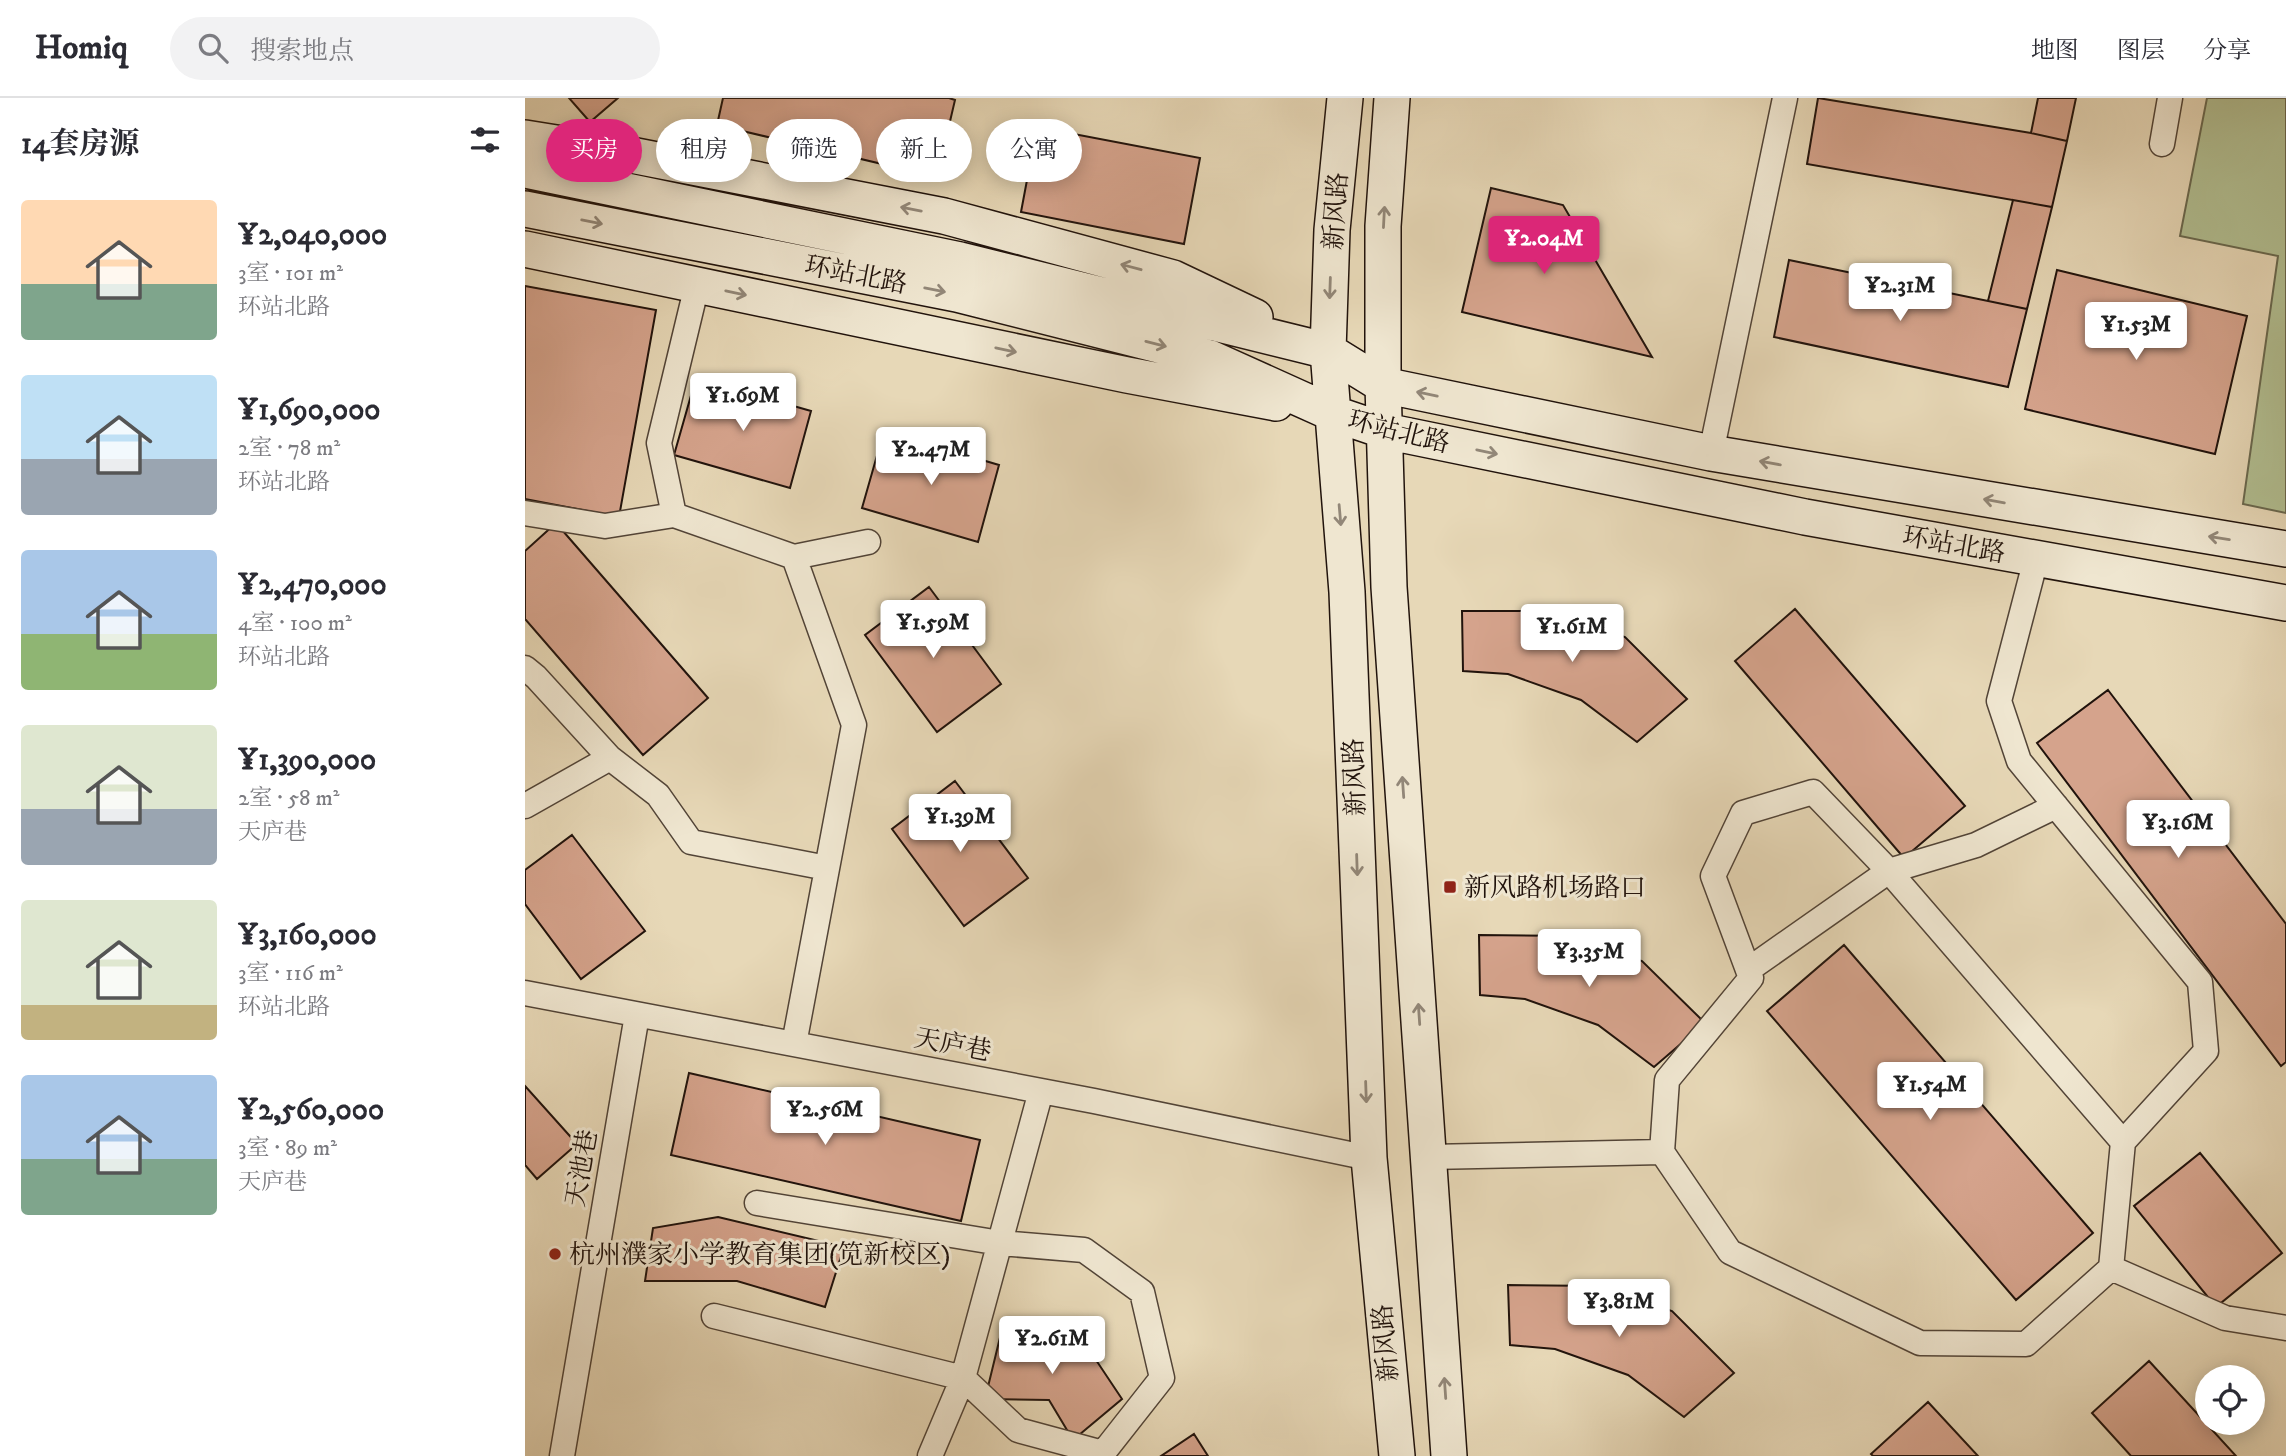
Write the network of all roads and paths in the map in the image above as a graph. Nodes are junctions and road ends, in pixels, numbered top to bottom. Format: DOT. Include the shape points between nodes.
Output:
graph roads {
  1 [pos="1345,98"];
  2 [pos="1392,98"];
  3 [pos="1784,98"];
  4 [pos="2170,98"];
  5 [pos="525,138"];
  6 [pos="2162,144"];
  7 [pos="525,170"];
  8 [pos="525,209"];
  9 [pos="525,249"];
  10 [pos="697,285"];
  11 [pos="1328,351"];
  12 [pos="1383,385"];
  13 [pos="1332,414"];
  14 [pos="1385,431"];
  15 [pos="1711,453"];
  16 [pos="525,513"];
  17 [pos="674,515"];
  18 [pos="868,542"];
  19 [pos="2286,550"];
  20 [pos="794,557"];
  21 [pos="2036,559"];
  22 [pos="2286,603"];
  23 [pos="525,668"];
  24 [pos="610,758"];
  25 [pos="525,806"];
  26 [pos="2056,806"];
  27 [pos="827,868"];
  28 [pos="1889,871"];
  29 [pos="1748,970"];
  30 [pos="525,993"];
  31 [pos="638,1014"];
  32 [pos="795,1044"];
  33 [pos="1041,1091"];
  34 [pos="2123,1142"];
  35 [pos="1662,1152"];
  36 [pos="1429,1157"];
  37 [pos="1369,1158"];
  38 [pos="757,1203"];
  39 [pos="1000,1243"];
  40 [pos="2111,1268"];
  41 [pos="714,1316"];
  42 [pos="2286,1328"];
  43 [pos="963,1378"];
  44 [pos="562,1456"];
  45 [pos="930,1456"];
  46 [pos="1397,1456"];
  47 [pos="1449,1456"];
  1 -- 11 [label="main road, 新风路, one-way" via="1332,230"];
  12 -- 2 [label="main road, 新风路, one-way" via="1383,226"];
  3 -- 15 [label="street"];
  4 -- 6 [label="street"];
  11 -- 5 [label="main road, one-way" via="1173,278 944,216"];
  7 -- 11 [label="main road, 环站北路" via="960,260"];
  8 -- 13 [label="main road, 环站北路, one-way" via="943,291 1210,358"];
  9 -- 10 [label="main road"];
  10 -- 13 [label="main road, one-way"];
  10 -- 17 [label="street" via="659,443"];
  11 -- 12 [label="main road, 环站北路"];
  11 -- 13 [label="main road, 新风路"];
  12 -- 14 [label="main road, 新风路"];
  15 -- 12 [label="main road, 环站北路, one-way"];
  13 -- 14 [label="main road, 环站北路"];
  13 -- 37 [label="main road, 新风路, one-way" via="1347,592"];
  14 -- 21 [label="main road, 环站北路, one-way"];
  36 -- 14 [label="main road, 新风路, one-way" via="1389,586"];
  19 -- 15 [label="main road, 环站北路, one-way"];
  16 -- 17 [label="street" via="605,526"];
  17 -- 20 [label="street"];
  18 -- 20 [label="street"];
  20 -- 27 [label="street" via="854,725"];
  21 -- 22 [label="main road, 环站北路"];
  21 -- 26 [label="street" via="1999,701 2019,761"];
  23 -- 24 [label="street"];
  24 -- 25 [label="street"];
  24 -- 27 [label="street" via="658,794 691,842"];
  26 -- 28 [label="street" via="1976,845"];
  26 -- 34 [label="street" via="2200,982 2206,1051"];
  27 -- 32 [label="street"];
  28 -- 29 [label="street"];
  28 -- 29 [label="street" via="1814,792 1742,813 1713,876"];
  28 -- 34 [label="street"];
  29 -- 35 [label="street" via="1751,978 1667,1080"];
  30 -- 31 [label="street, 天庐巷"];
  31 -- 32 [label="street, 天庐巷"];
  31 -- 44 [label="street, 天池巷"];
  32 -- 33 [label="street, 天庐巷"];
  33 -- 37 [label="street, 天庐巷"];
  33 -- 39 [label="street"];
  34 -- 40 [label="street"];
  35 -- 36 [label="street"];
  35 -- 40 [label="street" via="1730,1252 1920,1343 2026,1344"];
  47 -- 36 [label="main road, 新风路, one-way"];
  37 -- 46 [label="main road, 新风路"];
  38 -- 39 [label="street"];
  39 -- 43 [label="street"];
  39 -- 43 [label="street" via="1084,1250 1142,1292 1163,1378 1103,1453 1018,1430"];
  40 -- 42 [label="street" via="2225,1318"];
  41 -- 43 [label="street"];
  43 -- 45 [label="street"];
}
